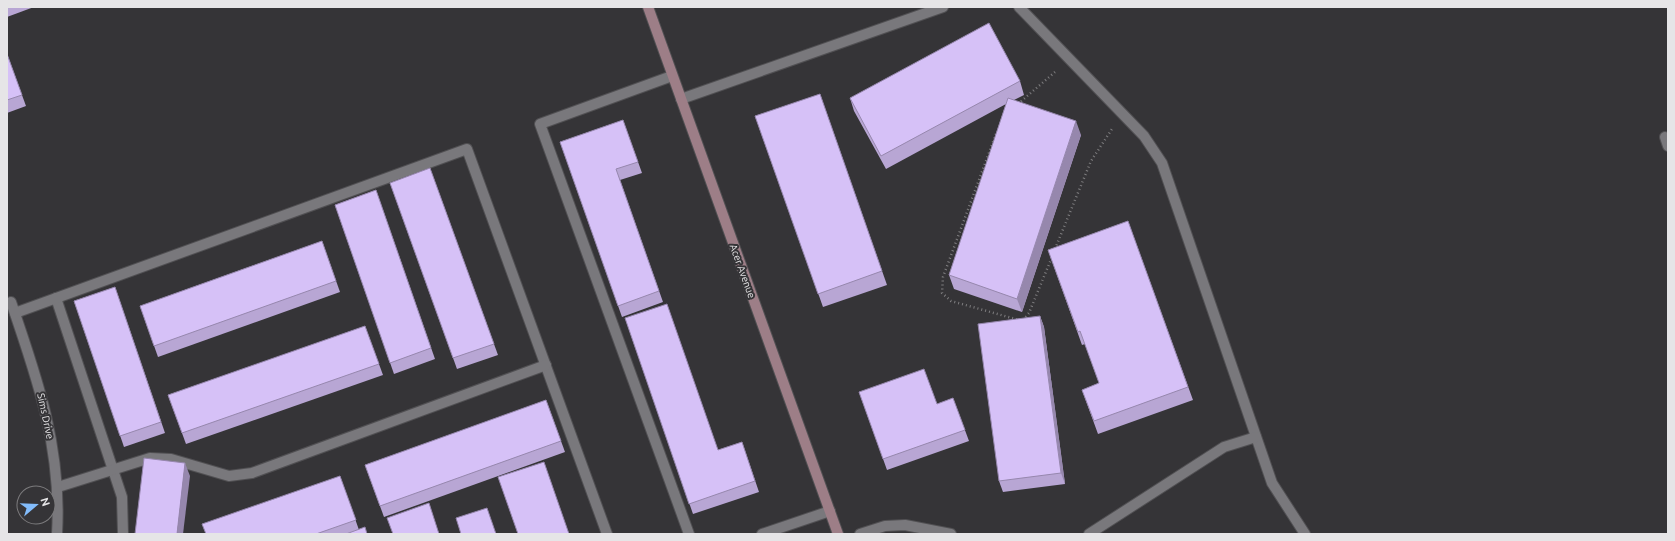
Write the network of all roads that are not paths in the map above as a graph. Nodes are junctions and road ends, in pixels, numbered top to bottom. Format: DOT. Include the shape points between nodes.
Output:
graph roads {
  1 [pos="648,7"];
  2 [pos="943,7"];
  3 [pos="1019,7"];
  4 [pos="672,76"];
  5 [pos="681,99"];
  6 [pos="56,298"];
  7 [pos="11,302"];
  8 [pos="15,313"];
  9 [pos="546,365"];
  10 [pos="1256,438"];
  11 [pos="114,469"];
  12 [pos="58,487"];
  13 [pos="830,511"];
  14 [pos="57,534"];
  15 [pos="123,534"];
  16 [pos="607,534"];
  17 [pos="689,534"];
  18 [pos="762,534"];
  19 [pos="838,534"];
  20 [pos="860,534"];
  21 [pos="951,534"];
  22 [pos="1088,534"];
  23 [pos="1305,534"];
  1 -- 4 [label="street, Acer Avenue"];
  2 -- 5 [label="street"];
  3 -- 10 [label="street" via="1144,136 1162,163"];
  4 -- 5 [label="street, Acer Avenue"];
  4 -- 17 [label="street" via="540,124"];
  5 -- 13 [label="street, Acer Avenue"];
  6 -- 8 [label="street"];
  6 -- 9 [label="street" via="466,149"];
  6 -- 11 [label="street"];
  7 -- 8 [label="street, Sims Drive"];
  8 -- 12 [label="street, Sims Drive" via="37,379"];
  9 -- 11 [label="street" via="252,473 229,476 171,459 150,458"];
  9 -- 16 [label="street"];
  10 -- 22 [label="street" via="1224,446"];
  10 -- 23 [label="street" via="1272,483"];
  11 -- 12 [label="street"];
  11 -- 15 [label="street" via="122,497"];
  12 -- 14 [label="street, Sims Drive"];
  13 -- 18 [label="street"];
  13 -- 19 [label="street, Acer Avenue"];
  20 -- 21 [label="street" via="885,526 905,525"];
}
